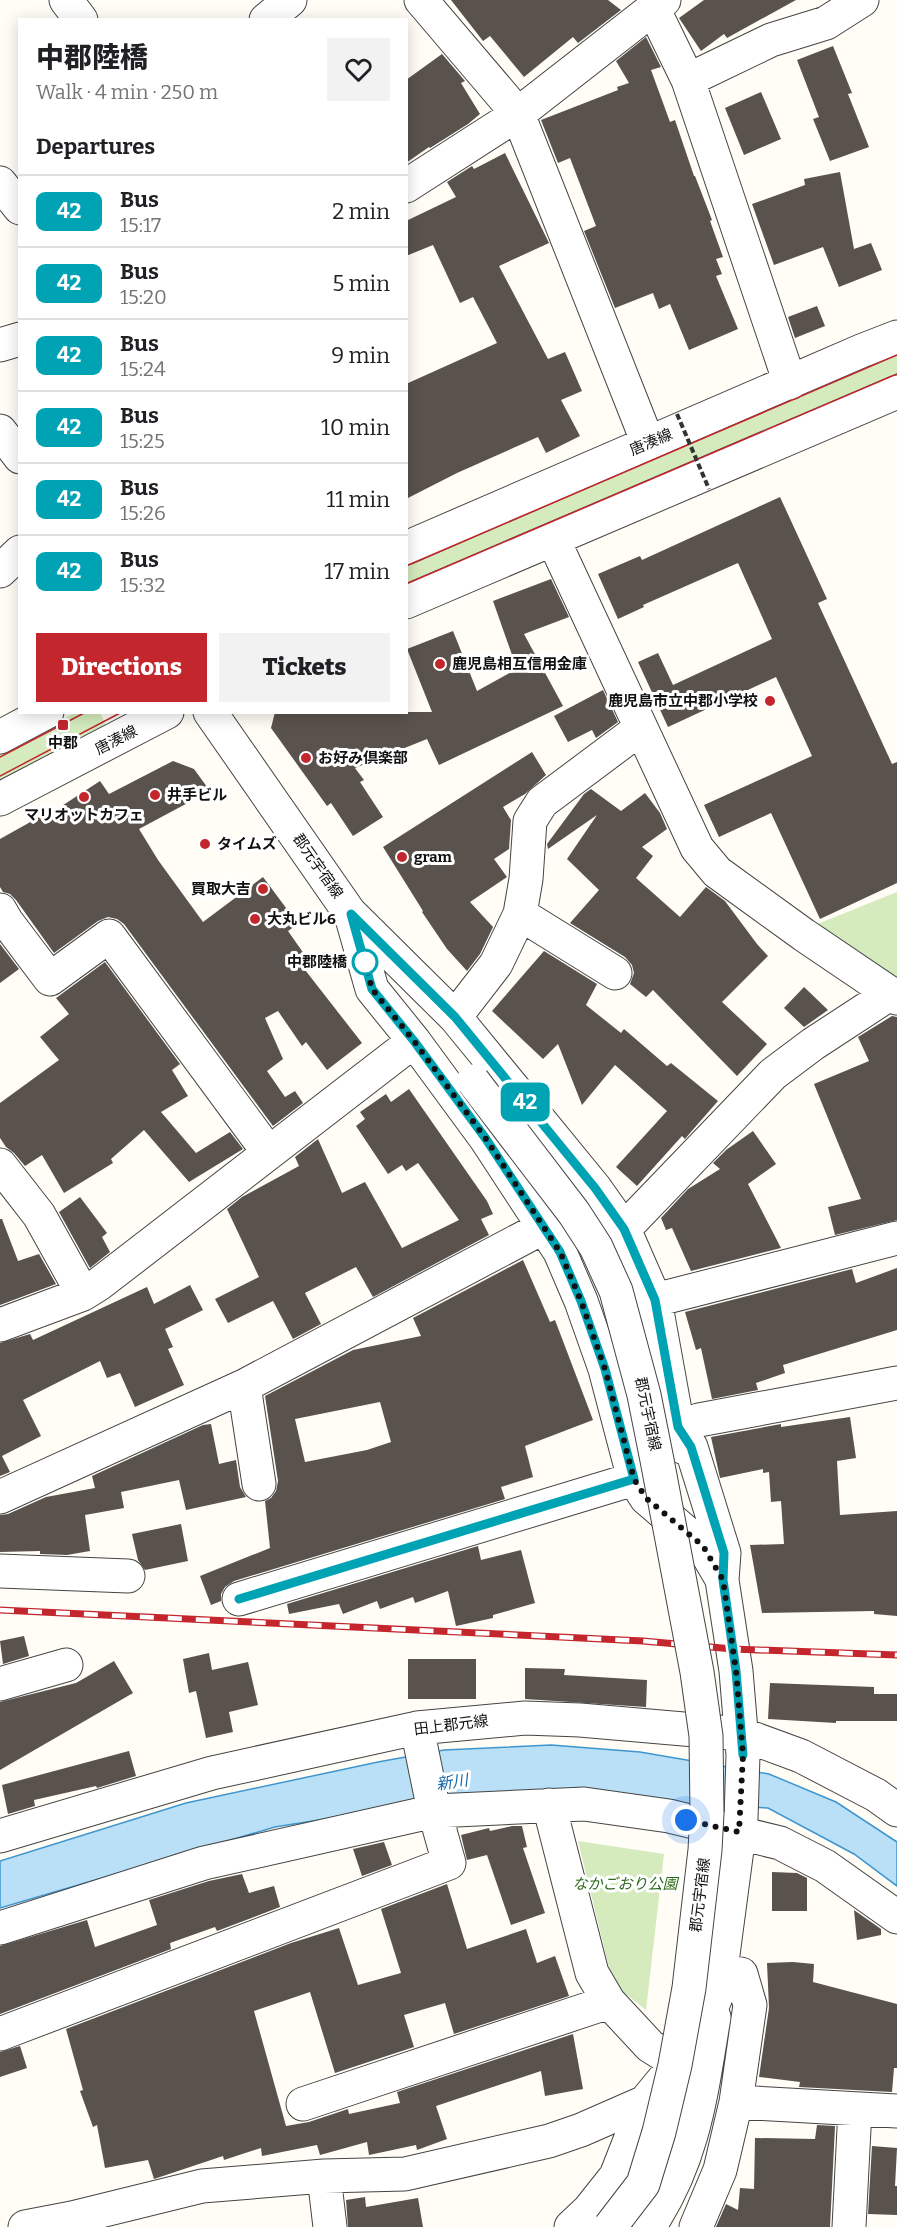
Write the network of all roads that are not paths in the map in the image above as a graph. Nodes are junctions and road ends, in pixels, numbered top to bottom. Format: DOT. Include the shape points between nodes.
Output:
graph roads {
  1 [pos="66,0"];
  2 [pos="290,0"];
  3 [pos="421,0"];
  4 [pos="862,0"];
  5 [pos="658,4"];
  6 [pos="80,18"];
  7 [pos="268,18"];
  8 [pos="688,80"];
  9 [pos="518,114"];
  10 [pos="0,183"];
  11 [pos="408,185"];
  12 [pos="18,206"];
  13 [pos="897,337"];
  14 [pos="18,340"];
  15 [pos="0,345"];
  16 [pos="790,383"];
  17 [pos="897,392"];
  18 [pos="0,431"];
  19 [pos="648,443"];
  20 [pos="18,454"];
  21 [pos="410,539"];
  22 [pos="553,539"];
  23 [pos="18,554"];
  24 [pos="0,571"];
  25 [pos="408,601"];
  26 [pos="43,714"];
  27 [pos="163,714"];
  28 [pos="211,714"];
  29 [pos="641,728"];
  30 [pos="0,737"];
  31 [pos="0,799"];
  32 [pos="0,910"];
  33 [pos="351,914"];
  34 [pos="519,914"];
  35 [pos="615,973"];
  36 [pos="894,996"];
  37 [pos="455,1017"];
  38 [pos="414,1041"];
  39 [pos="269,1153"];
  40 [pos="0,1166"];
  41 [pos="544,1227"];
  42 [pos="624,1229"];
  43 [pos="897,1238"];
  44 [pos="83,1294"];
  45 [pos="655,1300"];
  46 [pos="0,1325"];
  47 [pos="590,1326"];
  48 [pos="897,1383"];
  49 [pos="244,1386"];
  50 [pos="678,1427"];
  51 [pos="634,1479"];
  52 [pos="259,1484"];
  53 [pos="0,1497"];
  54 [pos="659,1507"];
  55 [pos="0,1571"];
  56 [pos="128,1576"];
  57 [pos="723,1580"];
  58 [pos="239,1599"];
  59 [pos="66,1665"];
  60 [pos="0,1684"];
  61 [pos="417,1728"];
  62 [pos="742,1744"];
  63 [pos="549,1805"];
  64 [pos="434,1809"];
  65 [pos="897,1810"];
  66 [pos="740,1826"];
  67 [pos="0,1836"];
  68 [pos="897,1917"];
  69 [pos="0,1928"];
  70 [pos="719,1981"];
  71 [pos="609,2002"];
  72 [pos="0,2034"];
  73 [pos="677,2063"];
  74 [pos="645,2102"];
  75 [pos="736,2102"];
  76 [pos="303,2104"];
  77 [pos="855,2109"];
  78 [pos="897,2111"];
  79 [pos="324,2176"];
  80 [pos="25,2227"];
  81 [pos="330,2227"];
  82 [pos="572,2227"];
  83 [pos="610,2227"];
  84 [pos="649,2227"];
  85 [pos="696,2227"];
  86 [pos="849,2227"];
  1 -- 6 [label="street"];
  2 -- 7 [label="street"];
  3 -- 9 [label="street"];
  4 -- 8 [label="street" via="826,23 771,40"];
  5 -- 8 [label="street"];
  5 -- 9 [label="street"];
  8 -- 16 [label="street"];
  9 -- 11 [label="street"];
  9 -- 19 [label="street"];
  10 -- 12 [label="street"];
  13 -- 16 [label="street, 唐湊線"];
  14 -- 15 [label="street"];
  16 -- 19 [label="street, 唐湊線"];
  17 -- 22 [label="street"];
  18 -- 20 [label="street"];
  19 -- 21 [label="street, 唐湊線"];
  22 -- 25 [label="street"];
  22 -- 29 [label="street"];
  23 -- 24 [label="street"];
  26 -- 30 [label="street"];
  27 -- 31 [label="street, 唐湊線"];
  28 -- 33 [label="street, 郡元宇宿線"];
  29 -- 34 [label="street" via="542,802 530,821"];
  29 -- 36 [label="street" via="697,848 717,872"];
  32 -- 39 [label="street" via="50,979 109,936"];
  33 -- 37 [label="street"];
  33 -- 38 [label="street" via="372,989"];
  33 -- 83 [label="street, 郡元宇宿線, bridge" via="428,1026 574,1213 596,1248 616,1291 655,1449 706,1736 705,1850 689,1988 659,2132 643,2184"];
  34 -- 35 [label="street"];
  34 -- 37 [label="street" via="496,964"];
  36 -- 42 [label="street" via="813,1044 773,1074"];
  37 -- 42 [label="street"];
  38 -- 39 [label="street"];
  38 -- 41 [label="street"];
  39 -- 44 [label="street"];
  40 -- 44 [label="street" via="39,1215"];
  41 -- 47 [label="street" via="560,1252"];
  41 -- 49 [label="street"];
  42 -- 45 [label="street"];
  43 -- 45 [label="street"];
  44 -- 46 [label="street"];
  45 -- 47 [label="street"];
  45 -- 50 [label="street"];
  47 -- 51 [label="street"];
  48 -- 50 [label="street"];
  49 -- 52 [label="street"];
  49 -- 53 [label="street"];
  50 -- 54 [label="street" via="686,1489 681,1503"];
  50 -- 57 [label="street" via="691,1447 724,1553"];
  51 -- 54 [label="street" via="646,1498"];
  51 -- 58 [label="street"];
  54 -- 57 [label="street" via="703,1546"];
  55 -- 56 [label="street"];
  57 -- 62 [label="street"];
  59 -- 60 [label="street"];
  61 -- 62 [label="street, 田上郡元線" via="525,1718 580,1720"];
  61 -- 64 [label="street"];
  61 -- 67 [label="street, 田上郡元線" via="212,1773"];
  62 -- 65 [label="street, 田上郡元線" via="801,1756"];
  62 -- 66 [label="street"];
  63 -- 64 [label="street"];
  63 -- 66 [label="street" via="584,1804"];
  63 -- 71 [label="street" via="592,1973"];
  64 -- 69 [label="street" via="204,1863"];
  64 -- 72 [label="street" via="449,1863"];
  66 -- 68 [label="street" via="825,1866"];
  66 -- 70 [label="street"];
  70 -- 73 [label="street" via="707,2019"];
  70 -- 75 [label="street" via="741,1974 750,2005"];
  70 -- 84 [label="street" via="694,2130 674,2185"];
  71 -- 73 [label="street" via="650,2046"];
  71 -- 76 [label="street"];
  73 -- 74 [label="street"];
  74 -- 79 [label="street" via="549,2141 405,2174"];
  74 -- 82 [label="street" via="616,2176"];
  75 -- 77 [label="street"];
  75 -- 85 [label="street" via="720,2170"];
  77 -- 78 [label="street"];
  77 -- 86 [label="street"];
  79 -- 80 [label="street" via="202,2186"];
  79 -- 81 [label="street"];
}
